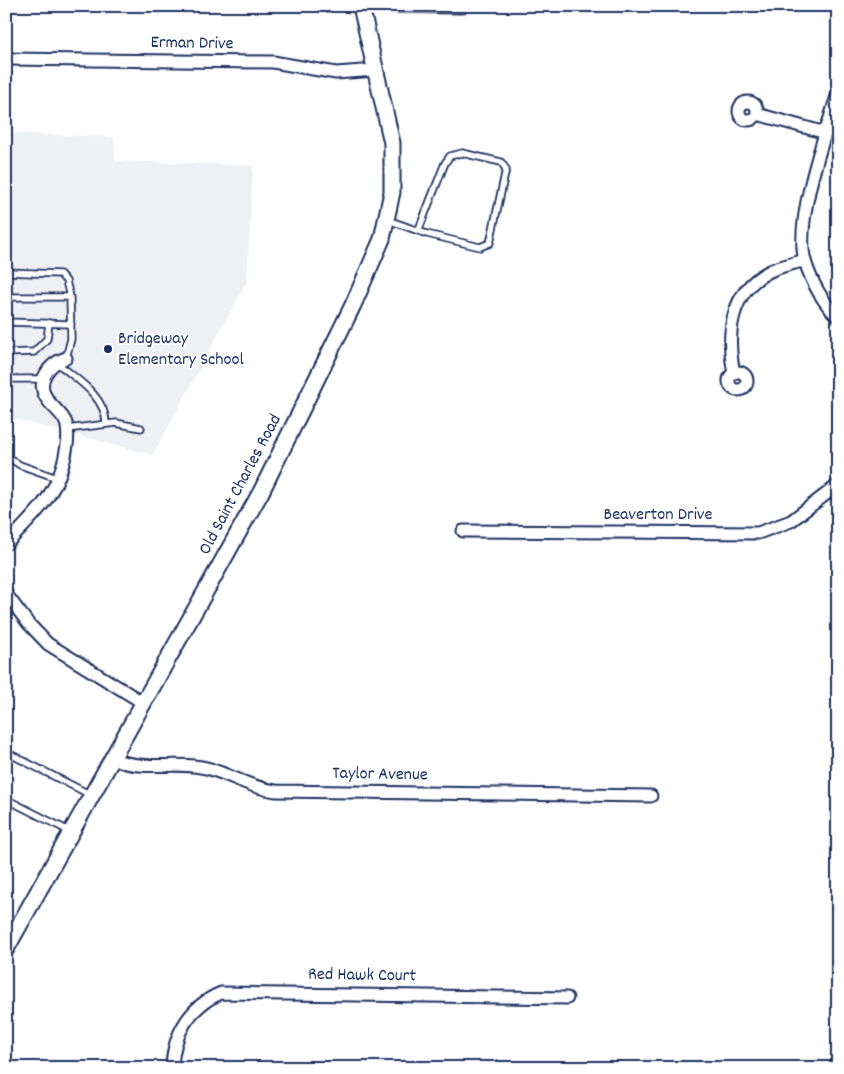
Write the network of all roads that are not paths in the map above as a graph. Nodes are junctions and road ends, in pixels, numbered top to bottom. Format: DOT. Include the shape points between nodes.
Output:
graph roads {
  1 [pos="465,6"];
  2 [pos="362,8"];
  3 [pos="6,59"];
  4 [pos="376,70"];
  5 [pos="838,93"];
  6 [pos="757,114"];
  7 [pos="826,133"];
  8 [pos="388,220"];
  9 [pos="419,229"];
  10 [pos="805,260"];
  11 [pos="6,272"];
  12 [pos="6,297"];
  13 [pos="70,297"];
  14 [pos="838,317"];
  15 [pos="6,322"];
  16 [pos="49,323"];
  17 [pos="71,324"];
  18 [pos="6,353"];
  19 [pos="62,360"];
  20 [pos="734,373"];
  21 [pos="43,379"];
  22 [pos="6,380"];
  23 [pos="106,424"];
  24 [pos="141,428"];
  25 [pos="67,429"];
  26 [pos="6,456"];
  27 [pos="58,478"];
  28 [pos="837,487"];
  29 [pos="463,531"];
  30 [pos="6,544"];
  31 [pos="6,594"];
  32 [pos="142,702"];
  33 [pos="6,752"];
  34 [pos="114,759"];
  35 [pos="93,796"];
  36 [pos="651,796"];
  37 [pos="6,799"];
  38 [pos="72,832"];
  39 [pos="6,949"];
  40 [pos="567,998"];
  41 [pos="172,1068"];
  1 -- 2 [label="lane" via="463,10"];
  2 -- 4 [label="street, Old Saint Charles Road"];
  3 -- 4 [label="street, Erman Drive" via="273,62 336,73"];
  4 -- 8 [label="street, Old Saint Charles Road" via="392,144 394,176"];
  5 -- 7 [label="street"];
  6 -- 7 [label="street"];
  7 -- 10 [label="street" via="808,201 803,233"];
  8 -- 9 [label="lane"];
  8 -- 32 [label="street, Old Saint Charles Road" via="376,255 261,492"];
  9 -- 9 [label="lane" via="427,234 480,247 490,243 506,169 501,162 462,153 450,156"];
  10 -- 14 [label="street" via="818,292"];
  10 -- 20 [label="street" via="769,271 740,298 730,327"];
  11 -- 13 [label="lane" via="60,274 66,281"];
  12 -- 13 [label="lane"];
  13 -- 17 [label="lane"];
  15 -- 16 [label="lane"];
  16 -- 17 [label="lane"];
  16 -- 18 [label="lane" via="47,338 34,352"];
  17 -- 19 [label="lane" via="71,339"];
  19 -- 21 [label="street" via="44,374"];
  19 -- 23 [label="lane" via="101,402"];
  21 -- 22 [label="lane"];
  21 -- 25 [label="street" via="45,397 66,422"];
  23 -- 24 [label="lane"];
  23 -- 25 [label="lane"];
  25 -- 27 [label="street" via="67,444"];
  26 -- 27 [label="lane" via="20,465"];
  27 -- 30 [label="street" via="49,498"];
  28 -- 29 [label="street, Beaverton Drive" via="791,520 758,533"];
  31 -- 32 [label="street" via="48,644"];
  32 -- 34 [label="street, Old Saint Charles Road"];
  33 -- 35 [label="lane"];
  34 -- 35 [label="street, Old Saint Charles Road"];
  34 -- 36 [label="street, Taylor Avenue" via="129,765 186,765 210,769 248,786 276,791"];
  35 -- 38 [label="street, Old Saint Charles Road"];
  37 -- 38 [label="lane"];
  38 -- 39 [label="street, Old Saint Charles Road"];
  40 -- 41 [label="street, Red Hawk Court" via="222,993 202,1003 187,1017 178,1038"];
}
